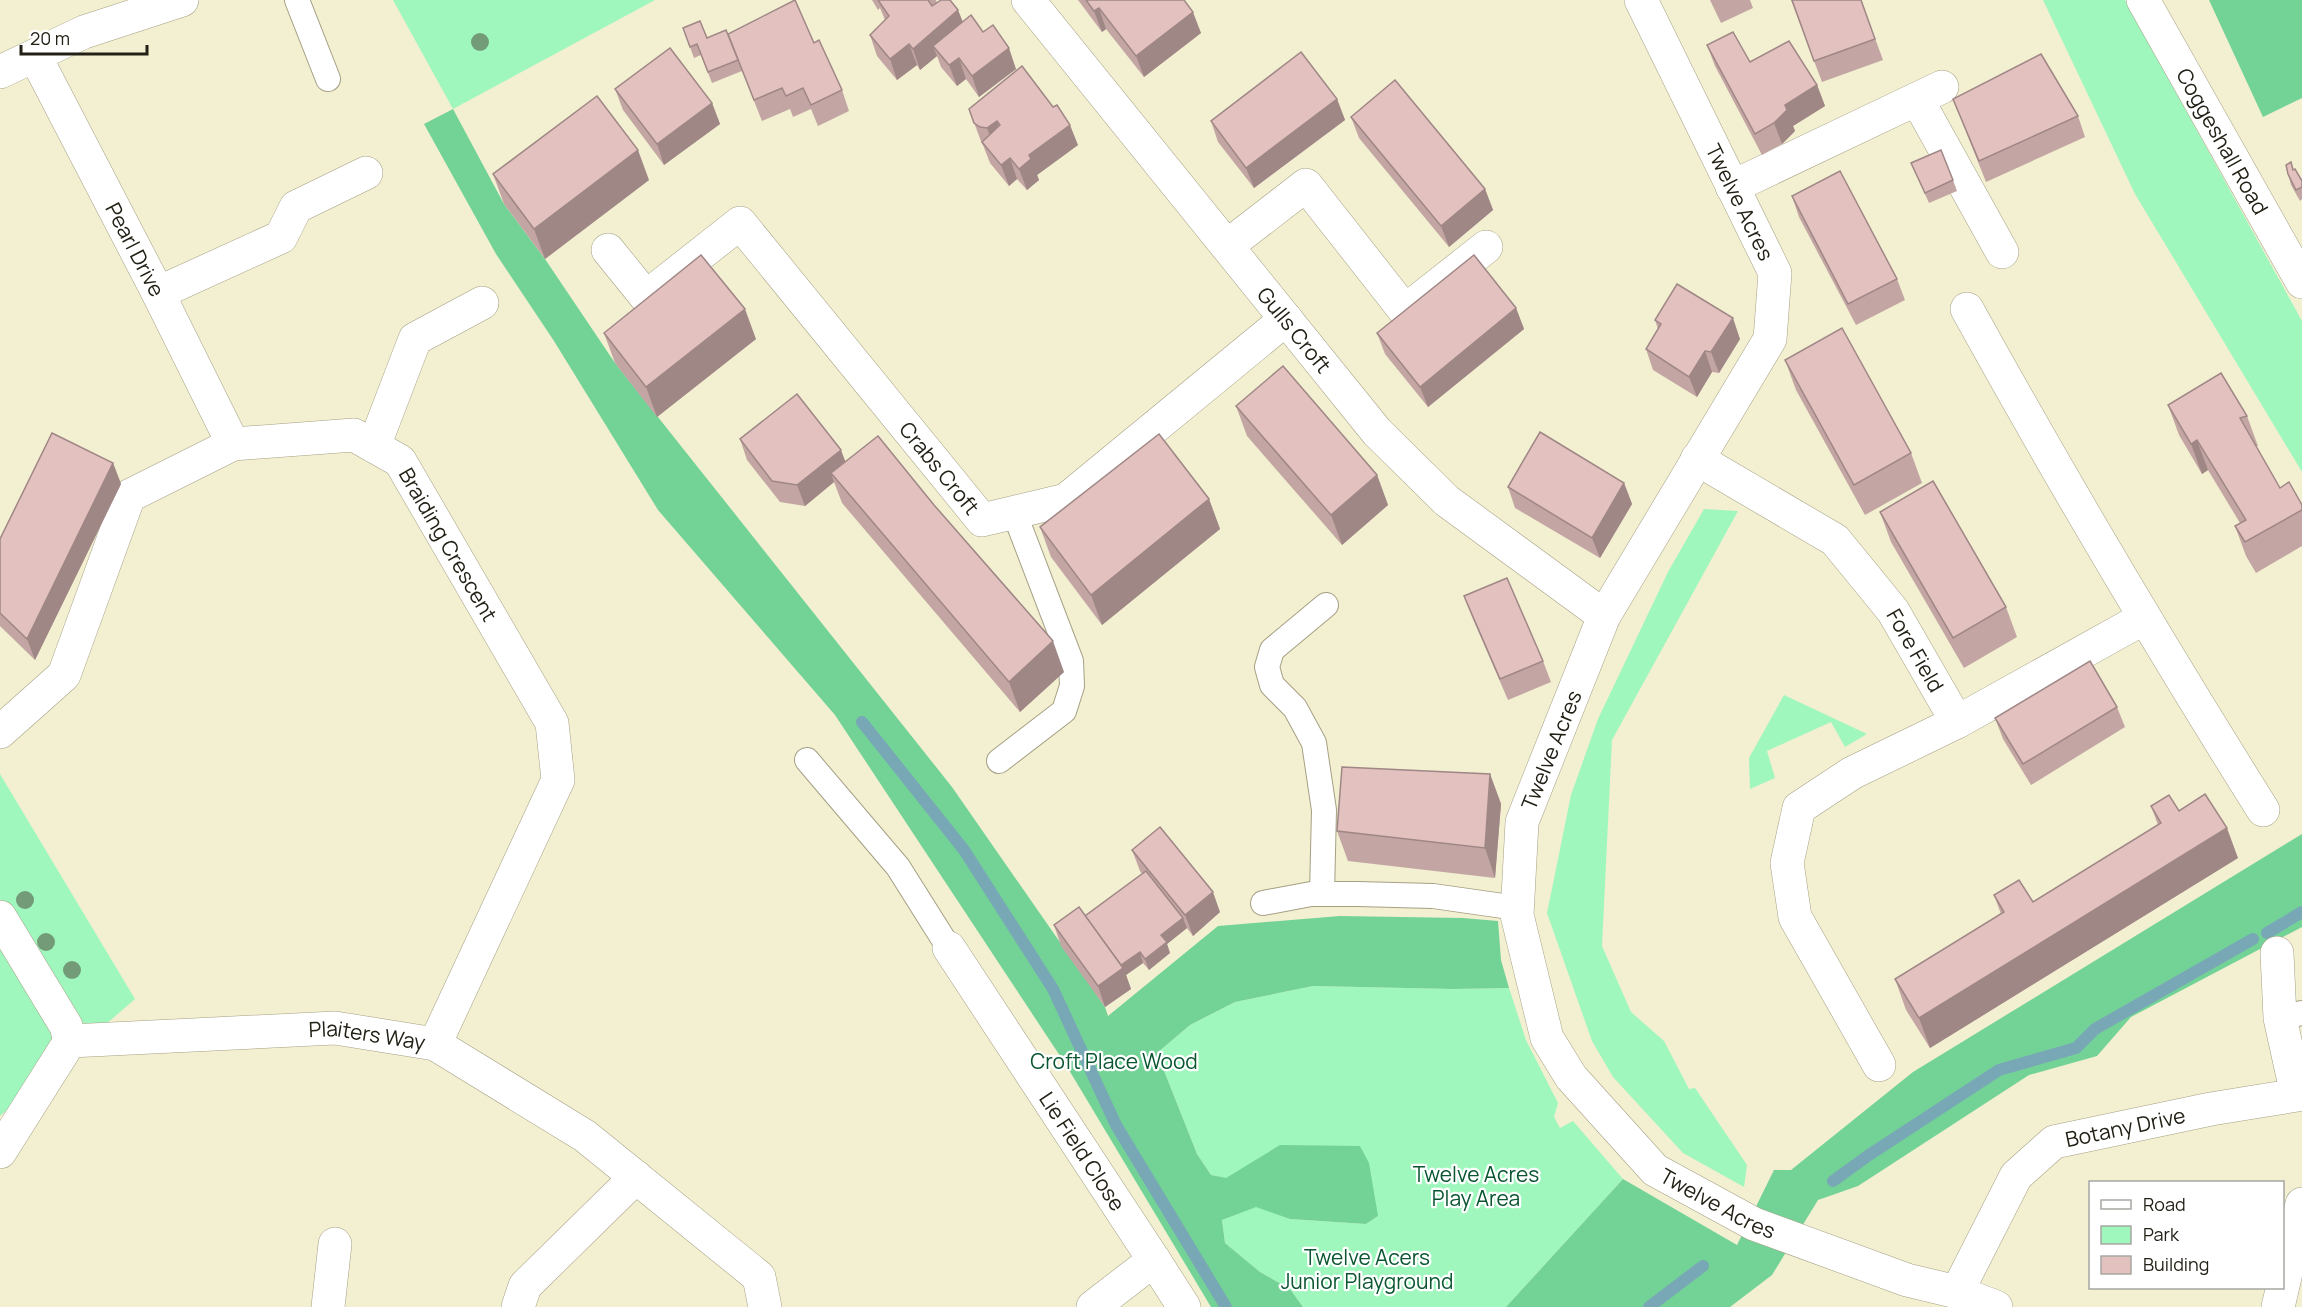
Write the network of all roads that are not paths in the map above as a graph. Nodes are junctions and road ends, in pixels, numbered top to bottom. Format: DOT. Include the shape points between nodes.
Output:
graph roads {
  1 [pos="182,0"];
  2 [pos="297,0"];
  3 [pos="1028,0"];
  4 [pos="1641,0"];
  5 [pos="2143,0"];
  6 [pos="35,56"];
  7 [pos="0,72"];
  8 [pos="328,79"];
  9 [pos="366,173"];
  10 [pos="1731,187"];
  11 [pos="1227,246"];
  12 [pos="1486,247"];
  13 [pos="608,250"];
  14 [pos="2002,252"];
  15 [pos="2302,282"];
  16 [pos="158,293"];
  17 [pos="482,303"];
  18 [pos="1967,309"];
  19 [pos="1286,319"];
  20 [pos="233,444"];
  21 [pos="374,446"];
  22 [pos="1697,459"];
  23 [pos="1014,512"];
  24 [pos="1326,605"];
  25 [pos="1605,616"];
  26 [pos="2144,618"];
  27 [pos="1957,722"];
  28 [pos="0,732"];
  29 [pos="807,759"];
  30 [pos="999,761"];
  31 [pos="2264,810"];
  32 [pos="1322,894"];
  33 [pos="1263,903"];
  34 [pos="1517,908"];
  35 [pos="0,917"];
  36 [pos="949,948"];
  37 [pos="2277,953"];
  38 [pos="2291,1016"];
  39 [pos="70,1041"];
  40 [pos="435,1044"];
  41 [pos="1879,1065"];
  42 [pos="2300,1105"];
  43 [pos="0,1152"];
  44 [pos="636,1177"];
  45 [pos="2302,1204"];
  46 [pos="335,1244"];
  47 [pos="1154,1260"];
  48 [pos="2284,1281"];
  49 [pos="2282,1289"];
  50 [pos="1957,1292"];
  51 [pos="328,1307"];
  52 [pos="518,1307"];
  53 [pos="765,1307"];
  54 [pos="1093,1307"];
  55 [pos="1184,1307"];
  56 [pos="1996,1307"];
  57 [pos="2278,1307"];
  1 -- 6 [label="street" via="84,32"];
  2 -- 8 [label="lane"];
  3 -- 11 [label="street, Gulls Croft"];
  4 -- 10 [label="street, Twelve Acres"];
  5 -- 15 [label="street, Coggeshall Road"];
  6 -- 7 [label="street"];
  6 -- 16 [label="street, Pearl Drive"];
  9 -- 16 [label="street" via="296,207 281,237"];
  10 -- 14 [label="street" via="1930,93"];
  10 -- 22 [label="street, Twelve Acres" via="1775,273 1770,339"];
  11 -- 12 [label="street" via="1306,185 1405,310"];
  11 -- 19 [label="street, Gulls Croft"];
  13 -- 23 [label="street, Crabs Croft" via="646,297 740,223 982,520"];
  16 -- 20 [label="street, Pearl Drive"];
  17 -- 21 [label="street" via="415,339"];
  18 -- 26 [label="street"];
  19 -- 23 [label="street, Crabs Croft" via="1066,500"];
  19 -- 25 [label="street, Gulls Croft" via="1377,432 1447,501"];
  20 -- 21 [label="street, Braiding Crescent" via="354,435"];
  20 -- 28 [label="street, Braiding Crescent" via="129,496 64,675"];
  21 -- 40 [label="street, Braiding Crescent" via="400,461 552,723 558,780"];
  22 -- 25 [label="street, Twelve Acres"];
  22 -- 27 [label="street, Fore Field" via="1835,540 1893,611"];
  23 -- 30 [label="lane" via="1071,661 1072,686 1064,711"];
  24 -- 32 [label="lane" via="1272,650 1267,667 1272,685 1295,708 1314,743 1324,810"];
  25 -- 34 [label="street, Twelve Acres" via="1522,822"];
  26 -- 27 [label="street"];
  26 -- 31 [label="street"];
  27 -- 41 [label="street" via="1852,773 1799,808 1787,863 1795,917"];
  29 -- 36 [label="lane" via="898,867"];
  32 -- 33 [label="lane"];
  32 -- 34 [label="lane" via="1433,896"];
  34 -- 50 [label="street, Twelve Acres" via="1547,1038 1571,1077 1655,1170 1754,1224 1907,1280"];
  35 -- 39 [label="street" via="66,1026"];
  36 -- 47 [label="street, Lie Field Close"];
  37 -- 38 [label="street, Botany Drive"];
  38 -- 42 [label="street, Botany Drive"];
  39 -- 40 [label="street, Plaiters Way" via="335,1028"];
  39 -- 43 [label="street"];
  40 -- 44 [label="street, Plaiters Way" via="585,1136"];
  42 -- 50 [label="street, Botany Drive" via="2211,1109 2054,1142 2016,1176"];
  44 -- 52 [label="street" via="525,1286"];
  44 -- 53 [label="street, Plaiters Way" via="759,1276"];
  45 -- 48 [label="street"];
  46 -- 51 [label="street"];
  47 -- 54 [label="street"];
  47 -- 55 [label="street, Lie Field Close"];
  49 -- 57 [label="street"];
  50 -- 56 [label="street, Twelve Acres"];
}
